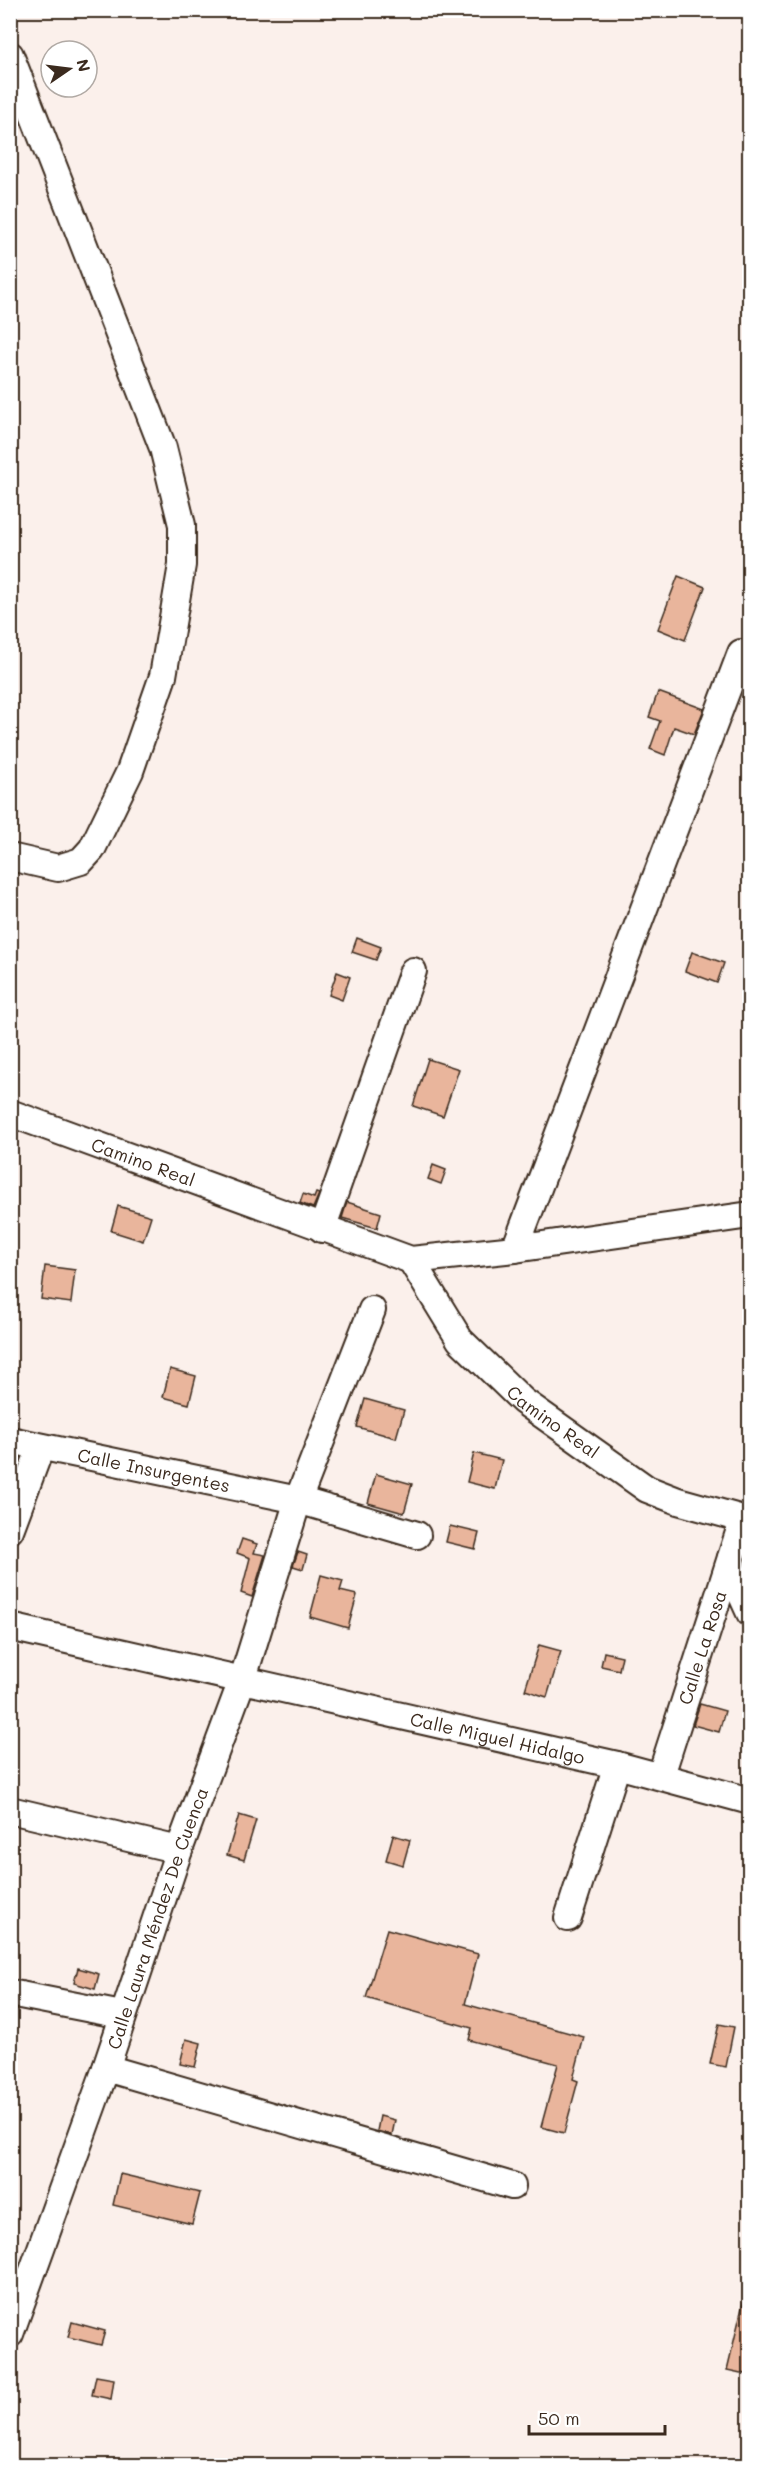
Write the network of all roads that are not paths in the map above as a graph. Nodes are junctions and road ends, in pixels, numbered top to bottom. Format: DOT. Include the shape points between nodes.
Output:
graph roads {
  1 [pos="10,55"];
  2 [pos="741,653"];
  3 [pos="10,857"];
  4 [pos="413,971"];
  5 [pos="10,1113"];
  6 [pos="750,1215"];
  7 [pos="322,1229"];
  8 [pos="515,1248"];
  9 [pos="411,1260"];
  10 [pos="372,1310"];
  11 [pos="10,1440"];
  12 [pos="41,1447"];
  13 [pos="298,1500"];
  14 [pos="746,1520"];
  15 [pos="10,1530"];
  16 [pos="417,1535"];
  17 [pos="731,1558"];
  18 [pos="750,1613"];
  19 [pos="10,1628"];
  20 [pos="243,1678"];
  21 [pos="617,1765"];
  22 [pos="661,1775"];
  23 [pos="750,1801"];
  24 [pos="10,1810"];
  25 [pos="179,1850"];
  26 [pos="568,1918"];
  27 [pos="10,1993"];
  28 [pos="122,2015"];
  29 [pos="106,2068"];
  30 [pos="512,2186"];
  31 [pos="10,2334"];
  1 -- 3 [label="street" via="163,448 182,525 182,565 163,676 130,771 92,849 81,861 58,868"];
  2 -- 8 [label="street"];
  4 -- 7 [label="street"];
  5 -- 7 [label="street, Camino Real"];
  6 -- 8 [label="street, Camino Real"];
  7 -- 9 [label="street, Camino Real"];
  8 -- 9 [label="street, Camino Real"];
  9 -- 14 [label="street, Camino Real" via="460,1340 524,1401 647,1489"];
  10 -- 13 [label="street, Calle Laura Méndez De Cuenca"];
  11 -- 12 [label="street, Calle Insurgentes"];
  12 -- 13 [label="street, Calle Insurgentes"];
  12 -- 15 [label="street"];
  13 -- 16 [label="street, Calle Insurgentes"];
  13 -- 20 [label="street, Calle Laura Méndez De Cuenca"];
  14 -- 17 [label="street, Calle La Rosa"];
  17 -- 18 [label="street" via="735,1580"];
  17 -- 22 [label="street, Calle La Rosa"];
  19 -- 20 [label="street, Calle Miguel Hidalgo"];
  20 -- 21 [label="street, Calle Miguel Hidalgo"];
  20 -- 25 [label="street, Calle Laura Méndez De Cuenca"];
  21 -- 22 [label="street, Calle Miguel Hidalgo"];
  21 -- 26 [label="street"];
  22 -- 23 [label="street, Calle Miguel Hidalgo"];
  24 -- 25 [label="street"];
  25 -- 28 [label="street, Calle Laura Méndez De Cuenca"];
  27 -- 28 [label="street"];
  28 -- 29 [label="street, Calle Laura Méndez De Cuenca"];
  29 -- 30 [label="street"];
  29 -- 31 [label="street, Calle Laura Méndez De Cuenca"];
}
